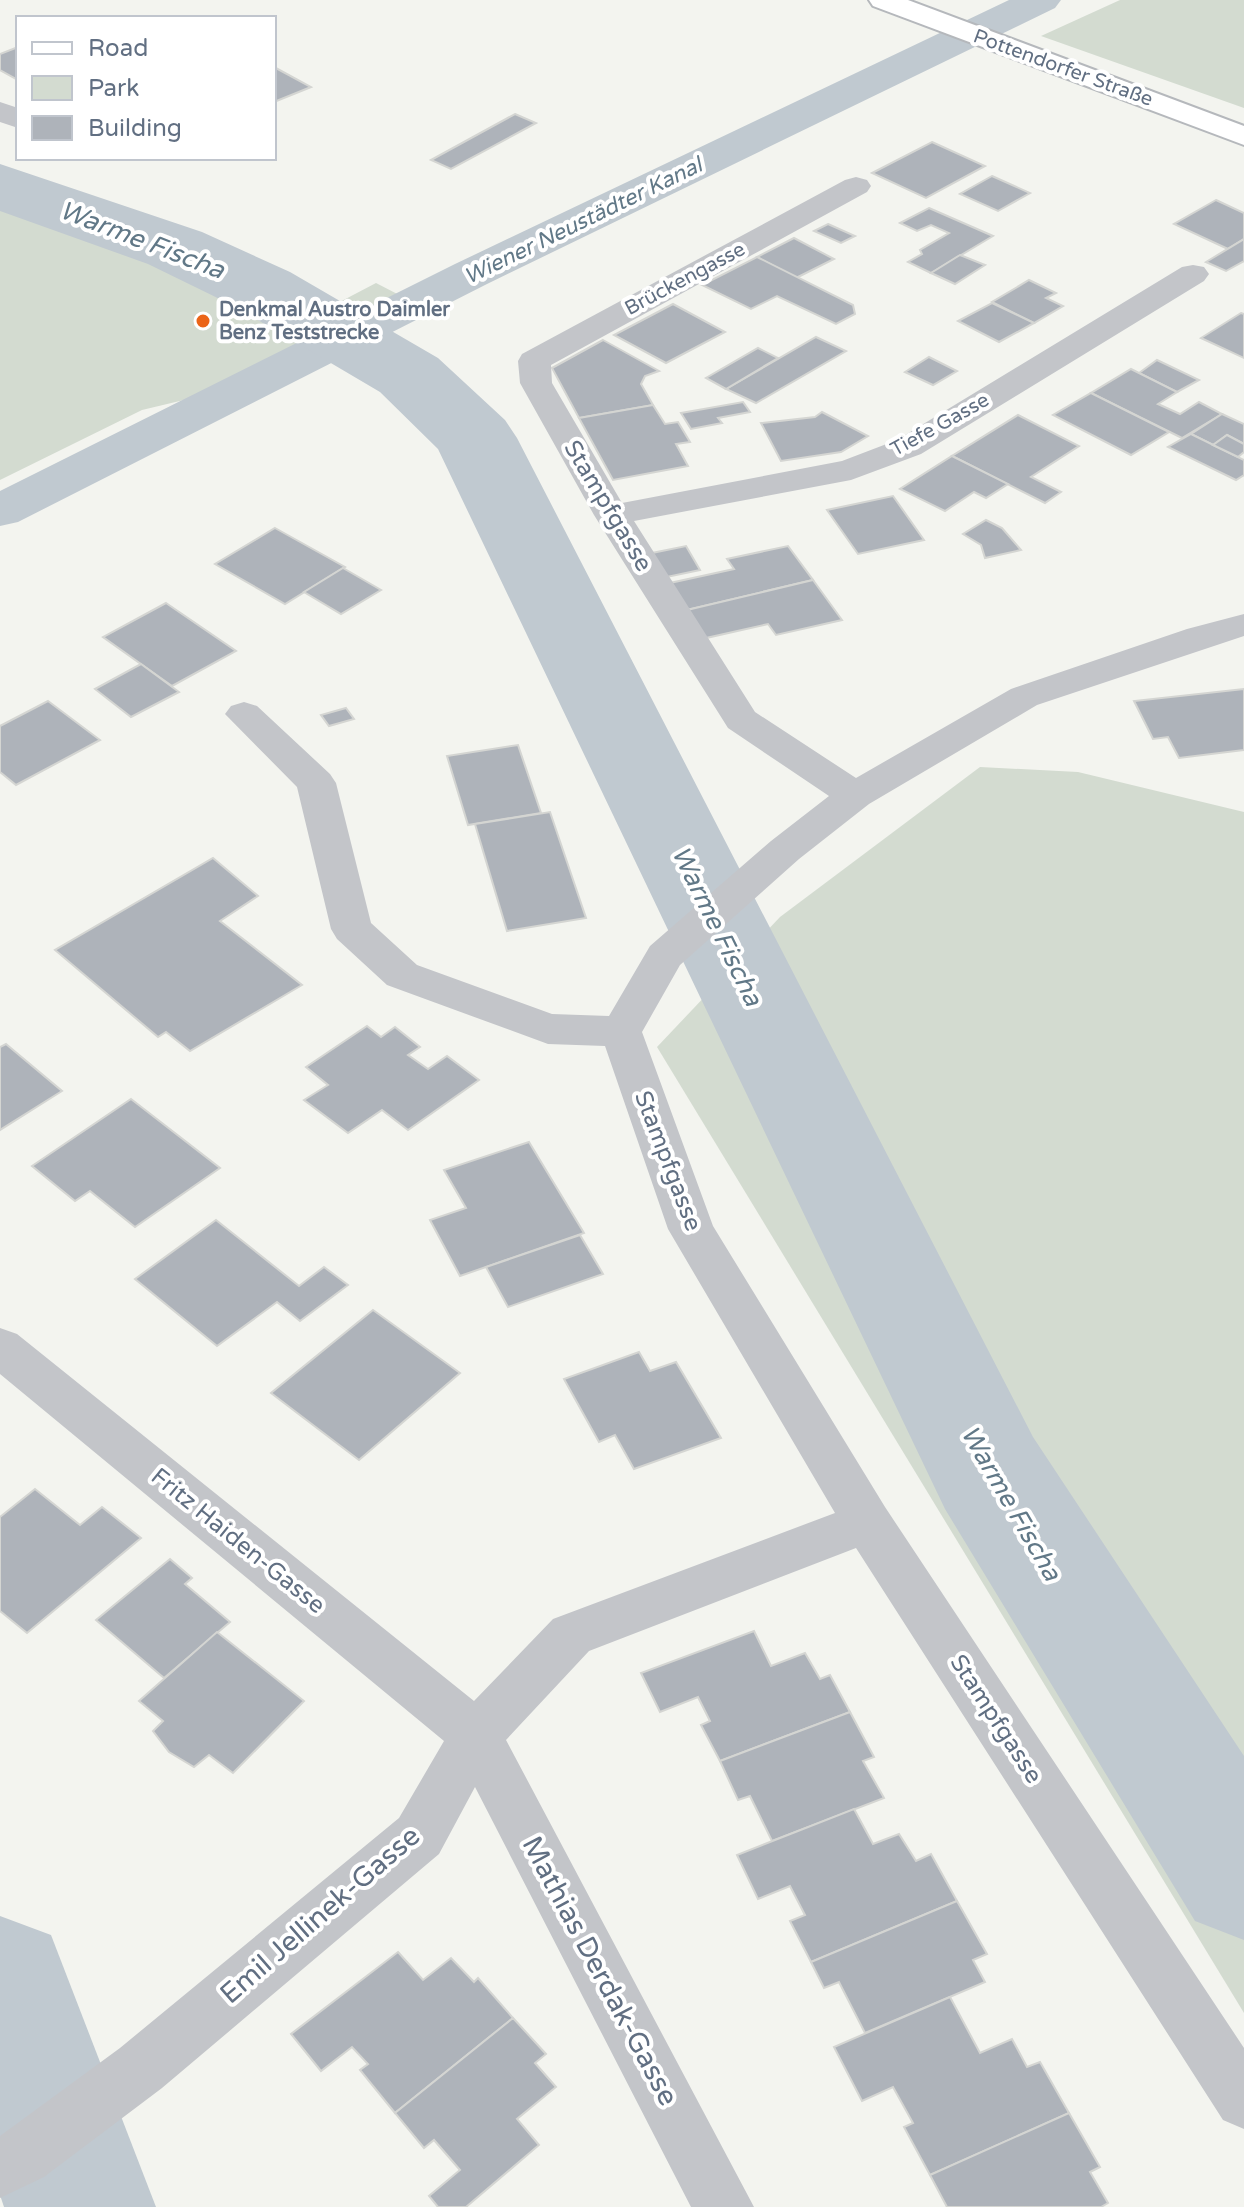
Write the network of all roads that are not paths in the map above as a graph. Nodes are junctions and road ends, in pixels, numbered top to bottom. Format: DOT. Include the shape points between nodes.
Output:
graph roads {
  1 [pos="883,0"];
  2 [pos="1244,136"];
  3 [pos="856,186"];
  4 [pos="1193,274"];
  5 [pos="536,383"];
  6 [pos="612,515"];
  7 [pos="1244,625"];
  8 [pos="244,714"];
  9 [pos="855,795"];
  10 [pos="621,1032"];
  11 [pos="0,1347"];
  12 [pos="867,1522"];
  13 [pos="476,1735"];
  14 [pos="1244,2100"];
  15 [pos="11,2162"];
  16 [pos="724,2207"];
  1 -- 2 [label="main road, Pottendorfer Straße"];
  3 -- 5 [label="street, Brückengasse" via="534,361"];
  4 -- 6 [label="street, Tiefe Gasse" via="909,447 851,470"];
  5 -- 6 [label="street, Stampfgasse"];
  6 -- 9 [label="street, Stampfgasse" via="741,720"];
  7 -- 9 [label="street" via="1024,697"];
  8 -- 10 [label="street" via="316,783 352,929 402,975 548,1029"];
  9 -- 10 [label="street" via="665,956"];
  10 -- 12 [label="street, Stampfgasse" via="691,1229"];
  11 -- 13 [label="street, Fritz Haiden-Gasse"];
  12 -- 13 [label="street, Emil Jellinek-Gasse" via="571,1635"];
  12 -- 14 [label="street, Stampfgasse"];
  13 -- 15 [label="street, Emil Jellinek-Gasse" via="419,1836 141,2068"];
  13 -- 16 [label="street, Mathias Derdak-Gasse"];
}
